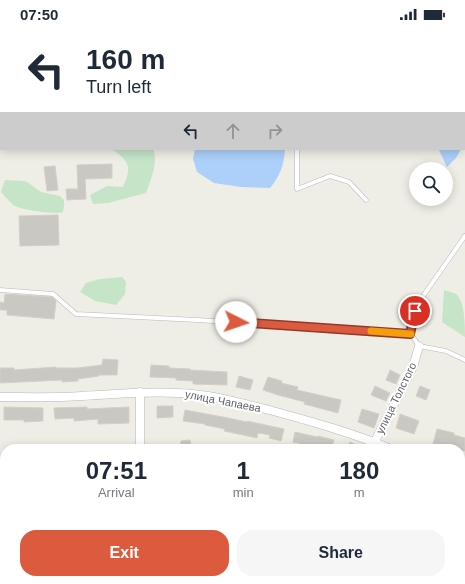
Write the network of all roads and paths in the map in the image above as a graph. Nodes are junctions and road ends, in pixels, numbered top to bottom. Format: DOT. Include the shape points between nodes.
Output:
graph roads {
  1 [pos="297,150"];
  2 [pos="366,200"];
  3 [pos="465,236"];
  4 [pos="0,290"];
  5 [pos="410,334"];
  6 [pos="419,346"];
  7 [pos="465,360"];
  8 [pos="140,392"];
  9 [pos="0,397"];
  10 [pos="140,444"];
  11 [pos="370,444"];
  12 [pos="373,444"];
  1 -- 2 [label="lane" via="297,189 330,176 349,182"];
  3 -- 5 [label="lane" via="421,299 415,311"];
  4 -- 5 [label="lane" via="53,294 76,314"];
  5 -- 6 [label="lane"];
  6 -- 7 [label="lane" via="446,351"];
  6 -- 12 [label="street, улица Толстого" via="413,366"];
  8 -- 9 [label="street, улица Чапаева"];
  8 -- 10 [label="street"];
  8 -- 11 [label="street, улица Чапаева" via="202,395 243,403 328,426"];
}
